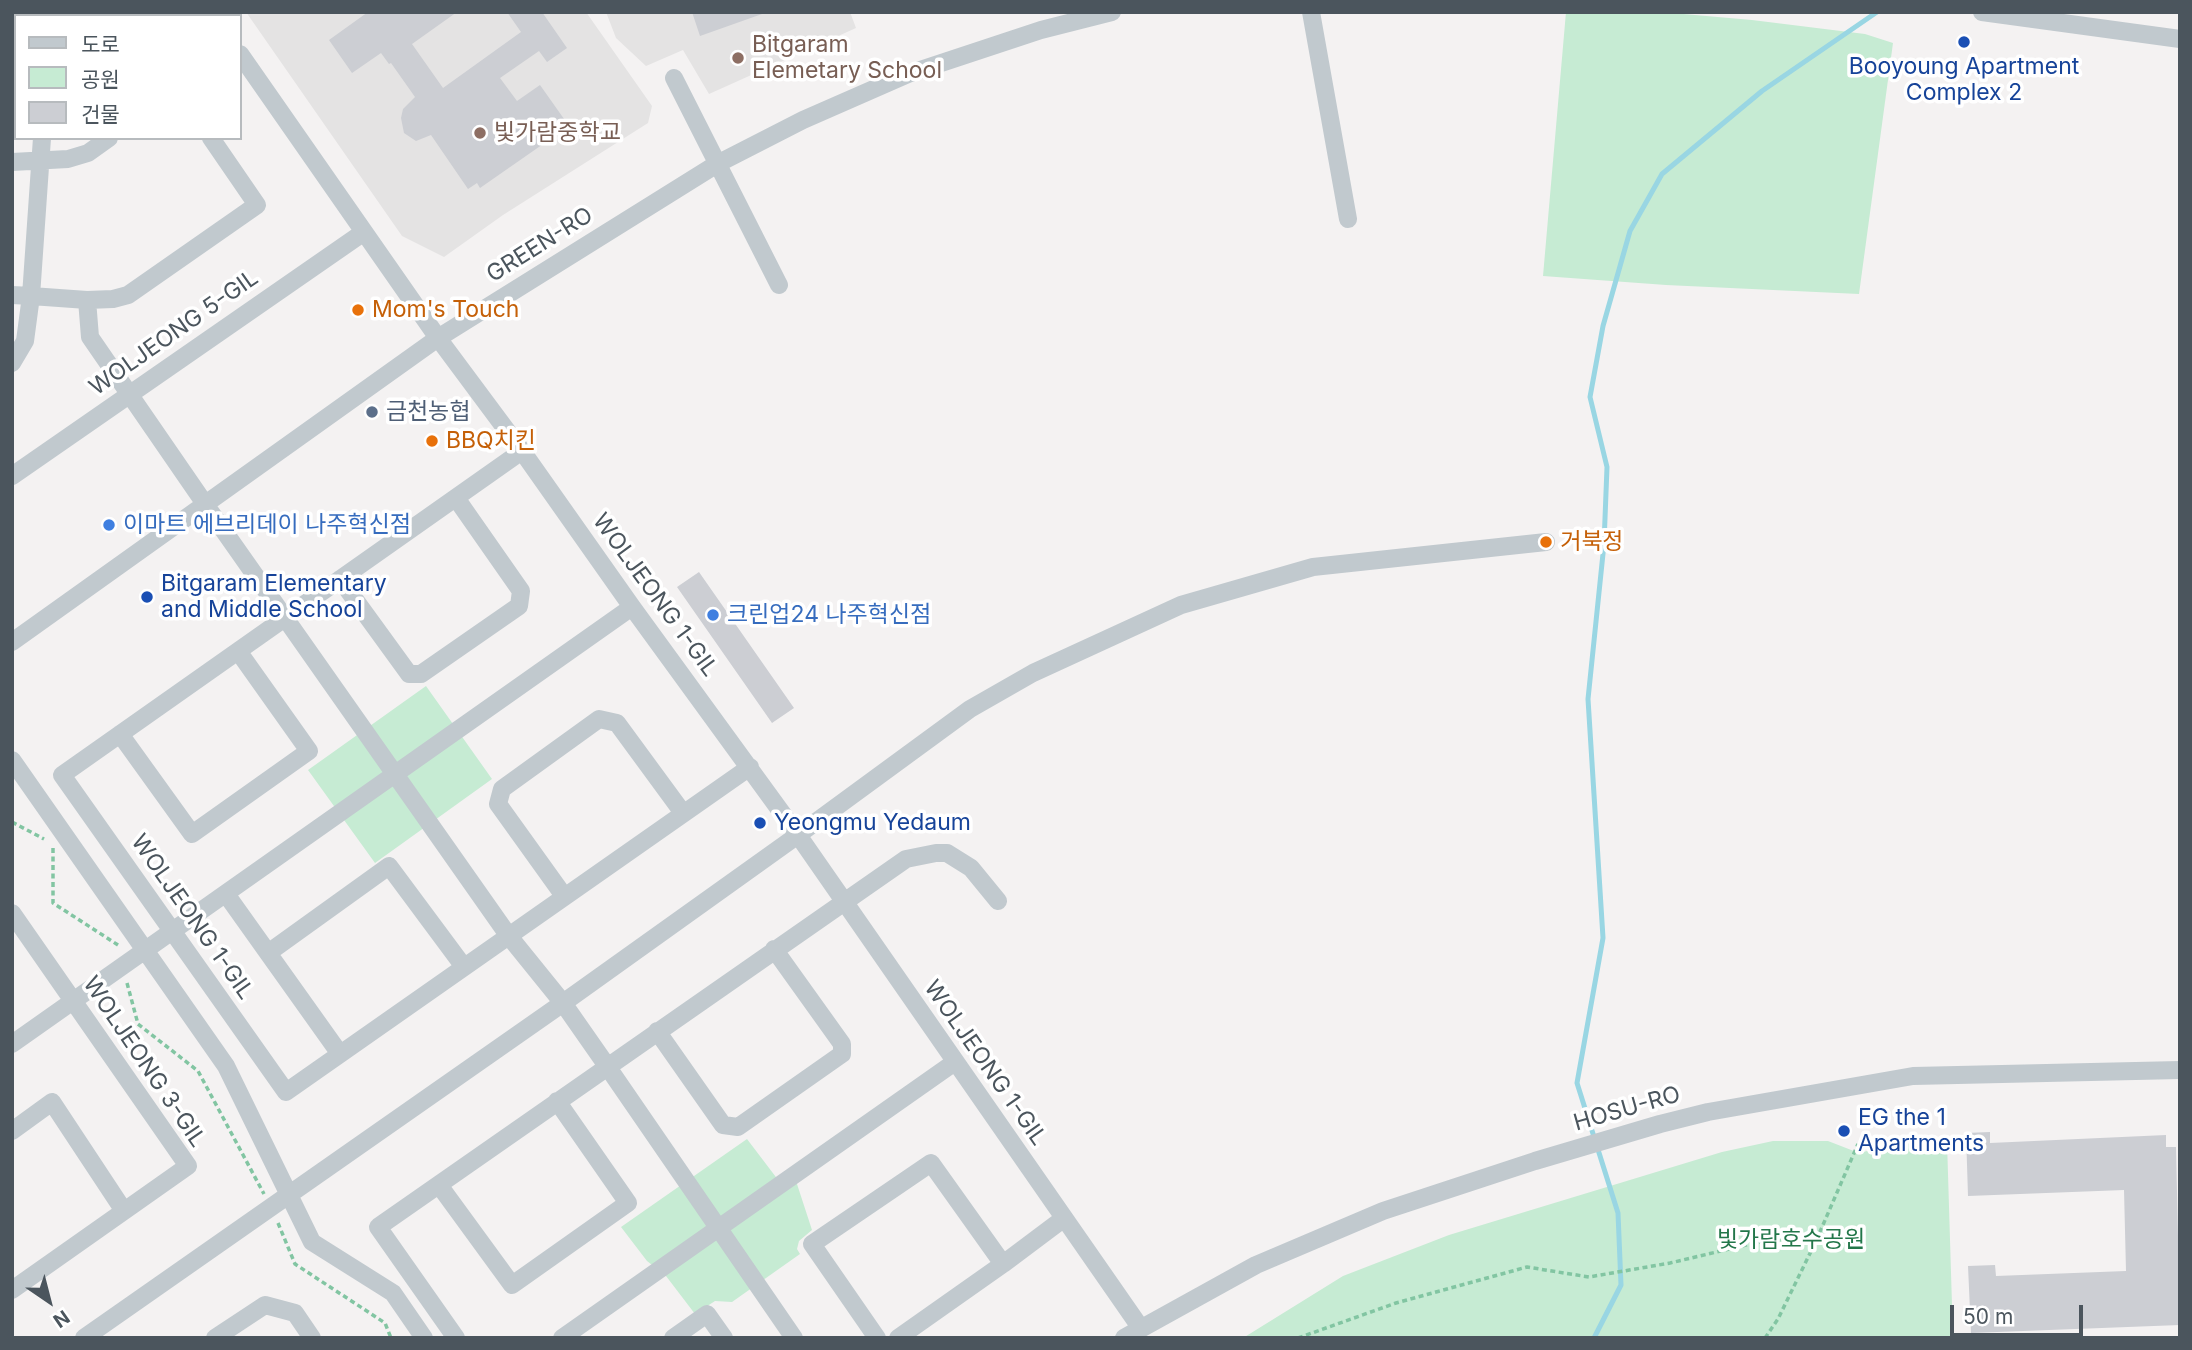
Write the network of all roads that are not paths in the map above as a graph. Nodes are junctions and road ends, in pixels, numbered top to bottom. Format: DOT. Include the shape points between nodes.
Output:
graph roads {
  1 [pos="1112,12"];
  2 [pos="1311,12"];
  3 [pos="1986,13"];
  4 [pos="2180,40"];
  5 [pos="242,57"];
  6 [pos="674,78"];
  7 [pos="42,140"];
  8 [pos="106,140"];
  9 [pos="212,140"];
  10 [pos="41,160"];
  11 [pos="12,162"];
  12 [pos="718,164"];
  13 [pos="1348,219"];
  14 [pos="364,232"];
  15 [pos="779,285"];
  16 [pos="12,295"];
  17 [pos="31,296"];
  18 [pos="87,300"];
  19 [pos="438,338"];
  20 [pos="12,363"];
  21 [pos="130,393"];
  22 [pos="522,451"];
  23 [pos="12,476"];
  24 [pos="456,498"];
  25 [pos="205,504"];
  26 [pos="1546,542"];
  27 [pos="340,579"];
  28 [pos="632,607"];
  29 [pos="285,618"];
  30 [pos="12,642"];
  31 [pos="237,651"];
  32 [pos="120,734"];
  33 [pos="12,760"];
  34 [pos="750,767"];
  35 [pos="395,775"];
  36 [pos="683,813"];
  37 [pos="798,835"];
  38 [pos="226,894"];
  39 [pos="564,896"];
  40 [pos="843,900"];
  41 [pos="998,901"];
  42 [pos="12,913"];
  43 [pos="173,932"];
  44 [pos="508,935"];
  45 [pos="774,949"];
  46 [pos="146,951"];
  47 [pos="268,953"];
  48 [pos="464,967"];
  49 [pos="73,1002"];
  50 [pos="563,1003"];
  51 [pos="657,1031"];
  52 [pos="12,1044"];
  53 [pos="340,1054"];
  54 [pos="955,1062"];
  55 [pos="607,1066"];
  56 [pos="2180,1070"];
  57 [pos="557,1101"];
  58 [pos="12,1132"];
  59 [pos="439,1185"];
  60 [pos="290,1195"];
  61 [pos="124,1211"];
  62 [pos="1063,1219"];
  63 [pos="719,1228"];
  64 [pos="1003,1264"];
  65 [pos="12,1290"];
  66 [pos="1140,1327"];
  67 [pos="83,1338"];
  68 [pos="216,1338"];
  69 [pos="312,1338"];
  70 [pos="424,1338"];
  71 [pos="456,1338"];
  72 [pos="562,1338"];
  73 [pos="673,1338"];
  74 [pos="724,1338"];
  75 [pos="794,1338"];
  76 [pos="877,1338"];
  77 [pos="898,1338"];
  78 [pos="1124,1338"];
  1 -- 12 [label="street, GREEN-RO" via="908,74"];
  2 -- 13 [label="street"];
  3 -- 4 [label="street"];
  5 -- 14 [label="street"];
  6 -- 12 [label="street"];
  7 -- 10 [label="street"];
  8 -- 10 [label="street" via="88,153"];
  9 -- 18 [label="street" via="257,205 128,295"];
  10 -- 11 [label="street"];
  10 -- 17 [label="street"];
  12 -- 15 [label="street"];
  12 -- 19 [label="street, GREEN-RO"];
  14 -- 19 [label="street"];
  14 -- 21 [label="street, WOLJEONG 5-GIL"];
  16 -- 17 [label="street"];
  17 -- 18 [label="street"];
  17 -- 20 [label="street" via="25,341"];
  18 -- 21 [label="street" via="90,337"];
  19 -- 22 [label="street, WOLJEONG 1-GIL"];
  19 -- 25 [label="street, GREEN-RO"];
  21 -- 23 [label="street, WOLJEONG 5-GIL"];
  21 -- 25 [label="street"];
  22 -- 24 [label="street, WOLJEONG 1-GIL"];
  22 -- 28 [label="street, WOLJEONG 1-GIL"];
  24 -- 27 [label="street, WOLJEONG 1-GIL"];
  24 -- 27 [label="street" via="521,591 519,606 421,674 409,674"];
  25 -- 29 [label="street"];
  25 -- 30 [label="street, GREEN-RO"];
  26 -- 37 [label="street" via="1313,567 1181,605 1032,673 970,709"];
  27 -- 29 [label="street, WOLJEONG 1-GIL"];
  28 -- 34 [label="street, WOLJEONG 1-GIL"];
  28 -- 35 [label="street"];
  29 -- 31 [label="street, WOLJEONG 1-GIL"];
  29 -- 35 [label="street"];
  31 -- 32 [label="street, WOLJEONG 1-GIL"];
  31 -- 32 [label="street, WOLJEONG 1-GIL" via="309,751 192,834"];
  32 -- 43 [label="street, WOLJEONG 1-GIL" via="62,775"];
  33 -- 46 [label="street"];
  34 -- 36 [label="street, WOLJEONG 1-GIL"];
  34 -- 37 [label="street, WOLJEONG 1-GIL"];
  35 -- 38 [label="street"];
  35 -- 44 [label="street"];
  36 -- 39 [label="street, WOLJEONG 1-GIL"];
  36 -- 39 [label="street" via="617,723 598,719 502,789 498,804"];
  37 -- 40 [label="street, WOLJEONG 1-GIL"];
  37 -- 50 [label="street"];
  38 -- 43 [label="street"];
  38 -- 47 [label="street, WOLJEONG 1-GIL"];
  39 -- 44 [label="street, WOLJEONG 1-GIL"];
  40 -- 41 [label="street" via="906,859 947,853 971,868"];
  40 -- 45 [label="street"];
  40 -- 54 [label="street, WOLJEONG 1-GIL"];
  42 -- 49 [label="street, WOLJEONG 3-GIL"];
  43 -- 46 [label="street"];
  43 -- 53 [label="street, WOLJEONG 1-GIL" via="286,1092"];
  44 -- 48 [label="street, WOLJEONG 1-GIL"];
  44 -- 50 [label="street"];
  45 -- 51 [label="street"];
  45 -- 51 [label="street" via="842,1044 842,1054 738,1127 723,1125"];
  46 -- 49 [label="street"];
  46 -- 60 [label="street" via="226,1066"];
  47 -- 48 [label="street, WOLJEONG 1-GIL" via="389,866"];
  47 -- 53 [label="street, WOLJEONG 1-GIL"];
  48 -- 53 [label="street, WOLJEONG 1-GIL"];
  49 -- 52 [label="street"];
  49 -- 61 [label="street, WOLJEONG 3-GIL" via="188,1166"];
  50 -- 55 [label="street"];
  50 -- 60 [label="street"];
  51 -- 55 [label="street"];
  54 -- 62 [label="street, WOLJEONG 1-GIL"];
  54 -- 63 [label="street"];
  55 -- 57 [label="street"];
  55 -- 63 [label="street"];
  56 -- 66 [label="street, HOSU-RO" via="1913,1076 1708,1112 1535,1161 1383,1211 1256,1265"];
  57 -- 59 [label="street"];
  57 -- 59 [label="street" via="628,1203 512,1285"];
  58 -- 61 [label="street" via="52,1102"];
  59 -- 71 [label="street" via="379,1227"];
  60 -- 67 [label="street"];
  60 -- 70 [label="street" via="312,1242 393,1293"];
  61 -- 65 [label="street, WOLJEONG 3-GIL"];
  62 -- 64 [label="street"];
  62 -- 66 [label="street, WOLJEONG 1-GIL"];
  63 -- 72 [label="street"];
  63 -- 75 [label="street"];
  64 -- 76 [label="street" via="931,1163 812,1244"];
  64 -- 77 [label="street"];
  66 -- 78 [label="street, HOSU-RO"];
  68 -- 69 [label="street" via="265,1305 295,1312"];
  73 -- 74 [label="street" via="707,1314"];
}
